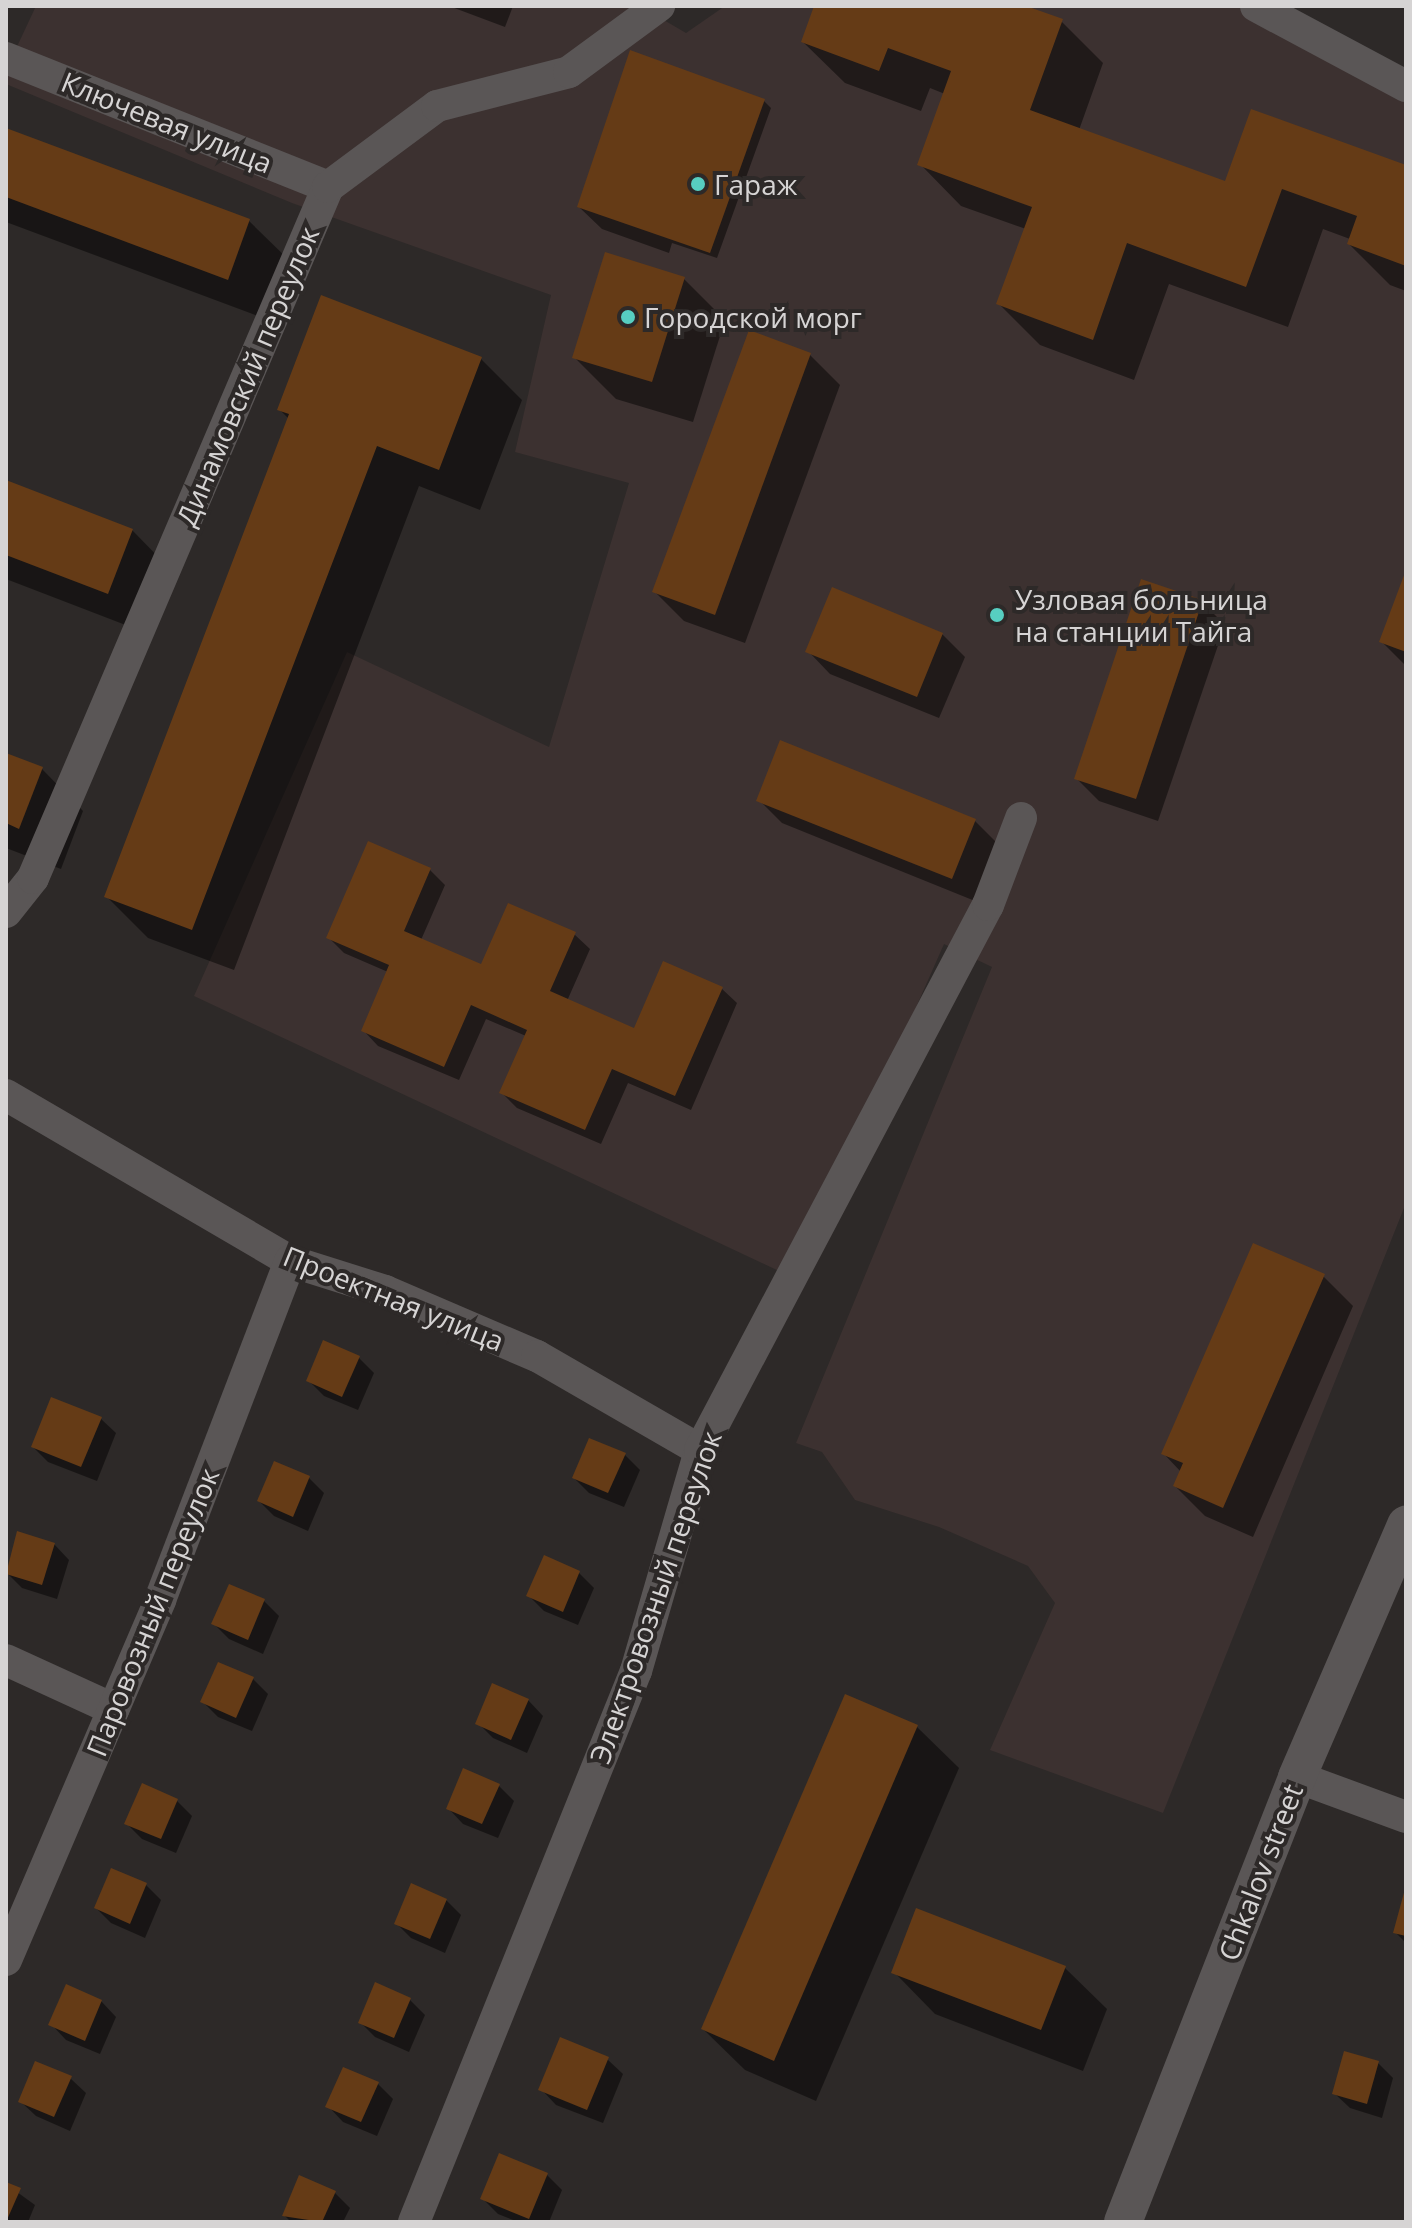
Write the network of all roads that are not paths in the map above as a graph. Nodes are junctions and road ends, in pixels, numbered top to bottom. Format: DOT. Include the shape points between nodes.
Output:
graph roads {
  1 [pos="659,6"];
  2 [pos="1256,6"];
  3 [pos="6,58"];
  4 [pos="1406,86"];
  5 [pos="328,187"];
  6 [pos="1021,818"];
  7 [pos="6,912"];
  8 [pos="6,1095"];
  9 [pos="290,1261"];
  10 [pos="700,1450"];
  11 [pos="1406,1525"];
  12 [pos="6,1660"];
  13 [pos="113,1709"];
  14 [pos="1297,1777"];
  15 [pos="1406,1817"];
  16 [pos="6,1960"];
  17 [pos="414,2222"];
  18 [pos="1123,2222"];
  1 -- 5 [label="street" via="569,72 437,106"];
  2 -- 4 [label="street"];
  3 -- 5 [label="street, Ключевая улица"];
  5 -- 7 [label="street, Динамовский переулок" via="33,878"];
  6 -- 10 [label="street, Электровозный переулок" via="988,905"];
  8 -- 9 [label="street, Проектная улица"];
  9 -- 10 [label="street, Проектная улица" via="385,1291 537,1356"];
  9 -- 13 [label="street, Паровозный переулок"];
  10 -- 17 [label="street, Электровозный переулок" via="636,1671"];
  11 -- 14 [label="street, Chkalov street"];
  12 -- 13 [label="street"];
  13 -- 16 [label="street, Паровозный переулок"];
  14 -- 15 [label="street"];
  14 -- 18 [label="street, Chkalov street"];
}
